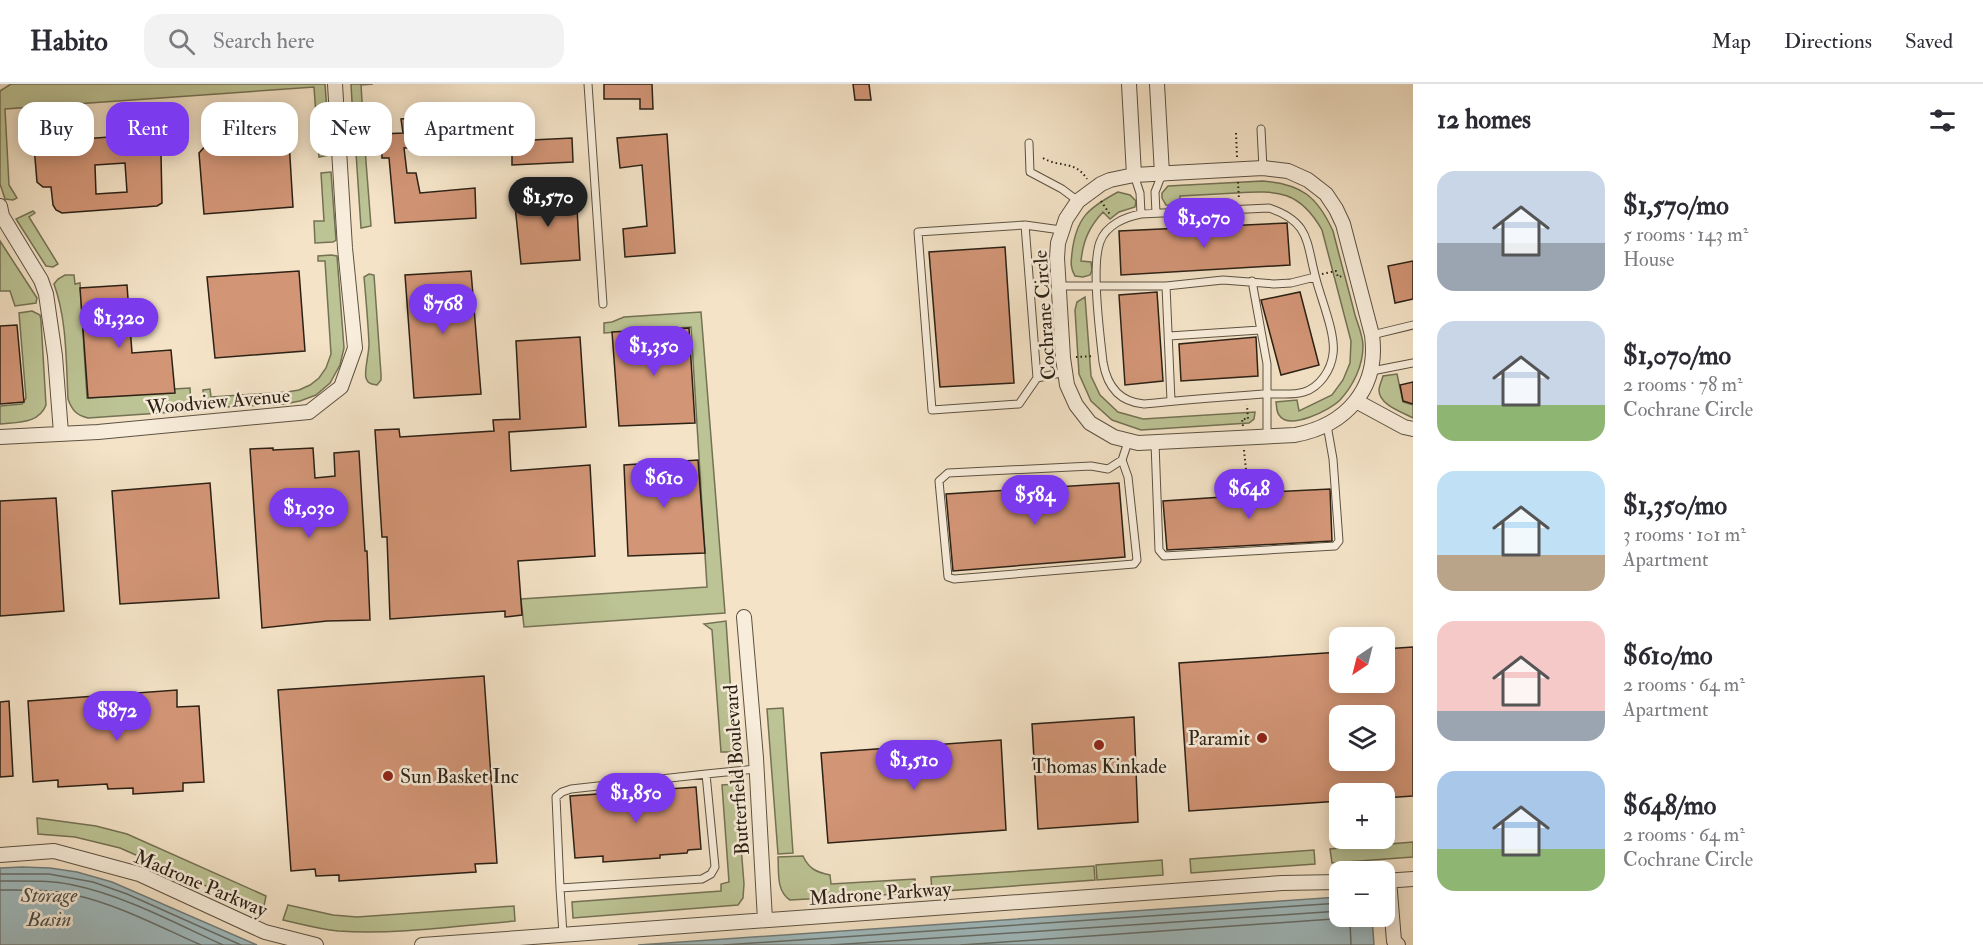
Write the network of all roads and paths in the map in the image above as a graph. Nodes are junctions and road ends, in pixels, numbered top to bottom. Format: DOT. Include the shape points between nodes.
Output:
graph roads {
  1 [pos="335,84"];
  2 [pos="588,84"];
  3 [pos="1129,84"];
  4 [pos="1157,84"];
  5 [pos="1261,129"];
  6 [pos="1236,133"];
  7 [pos="1029,143"];
  8 [pos="1237,157"];
  9 [pos="1043,158"];
  10 [pos="1263,168"];
  11 [pos="1162,174"];
  12 [pos="1134,175"];
  13 [pos="1087,179"];
  14 [pos="1238,182"];
  15 [pos="1239,194"];
  16 [pos="1078,201"];
  17 [pos="1101,201"];
  18 [pos="1,212"];
  19 [pos="1156,213"];
  20 [pos="1140,214"];
  21 [pos="1112,218"];
  22 [pos="1025,225"];
  23 [pos="1061,230"];
  24 [pos="1318,275"];
  25 [pos="1343,276"];
  26 [pos="1252,281"];
  27 [pos="1058,285"];
  28 [pos="1096,286"];
  29 [pos="1166,286"];
  30 [pos="603,304"];
  31 [pos="1413,325"];
  32 [pos="1260,330"];
  33 [pos="1372,335"];
  34 [pos="1169,336"];
  35 [pos="1097,356"];
  36 [pos="1076,357"];
  37 [pos="1413,363"];
  38 [pos="1372,371"];
  39 [pos="1065,372"];
  40 [pos="1037,378"];
  41 [pos="1267,394"];
  42 [pos="1171,401"];
  43 [pos="1356,401"];
  44 [pos="1247,405"];
  45 [pos="1328,425"];
  46 [pos="1243,426"];
  47 [pos="1413,429"];
  48 [pos="61,433"];
  49 [pos="1267,436"];
  50 [pos="0,437"];
  51 [pos="1128,442"];
  52 [pos="1155,442"];
  53 [pos="1244,450"];
  54 [pos="1122,460"];
  55 [pos="1246,470"];
  56 [pos="744,617"];
  57 [pos="756,769"];
  58 [pos="706,774"];
  59 [pos="0,855"];
  60 [pos="1413,879"];
  61 [pos="1395,880"];
  62 [pos="1329,882"];
  63 [pos="561,888"];
  64 [pos="765,920"];
  65 [pos="1392,927"];
  66 [pos="563,934"];
  67 [pos="316,945"];
  68 [pos="422,945"];
  69 [pos="1398,945"];
  1 -- 48 [label="street, Woodview Avenue" via="355,348 341,387 309,412"];
  2 -- 30 [label="lane"];
  3 -- 12 [label="street"];
  4 -- 11 [label="street"];
  5 -- 10 [label="lane"];
  6 -- 8 [label="path"];
  7 -- 16 [label="lane" via="1030,172"];
  9 -- 13 [label="path" via="1073,166"];
  10 -- 11 [label="street, Cochrane Circle"];
  10 -- 33 [label="street, Cochrane Circle" via="1302,177 1326,194 1336,209"];
  11 -- 12 [label="street, Cochrane Circle"];
  11 -- 19 [label="lane" via="1155,192"];
  12 -- 16 [label="street, Cochrane Circle" via="1101,184"];
  12 -- 20 [label="lane" via="1140,193"];
  14 -- 15 [label="path"];
  16 -- 23 [label="street, Cochrane Circle"];
  17 -- 21 [label="path"];
  18 -- 48 [label="street" via="46,294"];
  19 -- 20 [label="lane"];
  19 -- 24 [label="lane" via="1269,208 1278,211 1305,233"];
  20 -- 28 [label="lane" via="1114,225 1100,241"];
  22 -- 23 [label="lane"];
  22 -- 40 [label="lane"];
  22 -- 40 [label="lane" via="918,232 932,410 1019,404"];
  23 -- 27 [label="street, Cochrane Circle" via="1056,258"];
  24 -- 25 [label="path" via="1336,271 1338,277"];
  24 -- 26 [label="lane" via="1291,283"];
  24 -- 41 [label="lane" via="1333,342 1331,364 1320,381 1303,392"];
  26 -- 29 [label="lane"];
  26 -- 32 [label="lane"];
  27 -- 28 [label="lane"];
  27 -- 39 [label="street, Cochrane Circle"];
  28 -- 29 [label="lane"];
  28 -- 42 [label="lane" via="1102,362 1110,385 1134,403"];
  29 -- 34 [label="lane"];
  31 -- 33 [label="lane"];
  32 -- 34 [label="lane"];
  32 -- 41 [label="lane" via="1267,364"];
  33 -- 38 [label="street, Cochrane Circle"];
  34 -- 42 [label="lane"];
  35 -- 36 [label="path"];
  37 -- 38 [label="lane"];
  38 -- 43 [label="street, Cochrane Circle"];
  39 -- 40 [label="lane"];
  39 -- 51 [label="street, Cochrane Circle" via="1071,396 1086,418"];
  41 -- 42 [label="lane"];
  41 -- 49 [label="lane"];
  43 -- 45 [label="street, Cochrane Circle"];
  43 -- 47 [label="street"];
  44 -- 46 [label="path" via="1248,418 1242,419"];
  45 -- 49 [label="street, Cochrane Circle" via="1295,435"];
  45 -- 52 [label="lane" via="1339,541 1335,546 1164,556 1159,550"];
  48 -- 50 [label="street, Woodview Avenue"];
  49 -- 52 [label="street, Cochrane Circle"];
  51 -- 52 [label="street, Cochrane Circle"];
  51 -- 54 [label="lane"];
  53 -- 55 [label="path"];
  54 -- 54 [label="lane" via="1108,469 1091,466 944,475 939,480 948,577 1134,564 1137,560 1128,477"];
  56 -- 57 [label="street, Butterfield Boulevard"];
  57 -- 58 [label="lane"];
  57 -- 64 [label="street, Butterfield Boulevard"];
  58 -- 63 [label="lane" via="562,792 556,797"];
  58 -- 63 [label="lane" via="715,867 711,874 702,879"];
  59 -- 67 [label="street, Madrone Parkway" via="54,851 139,874 265,932"];
  60 -- 61 [label="street"];
  62 -- 64 [label="street, Madrone Parkway"];
  63 -- 66 [label="lane"];
  64 -- 66 [label="street, Madrone Parkway"];
  65 -- 69 [label="street"];
  66 -- 68 [label="street, Madrone Parkway"];
}
